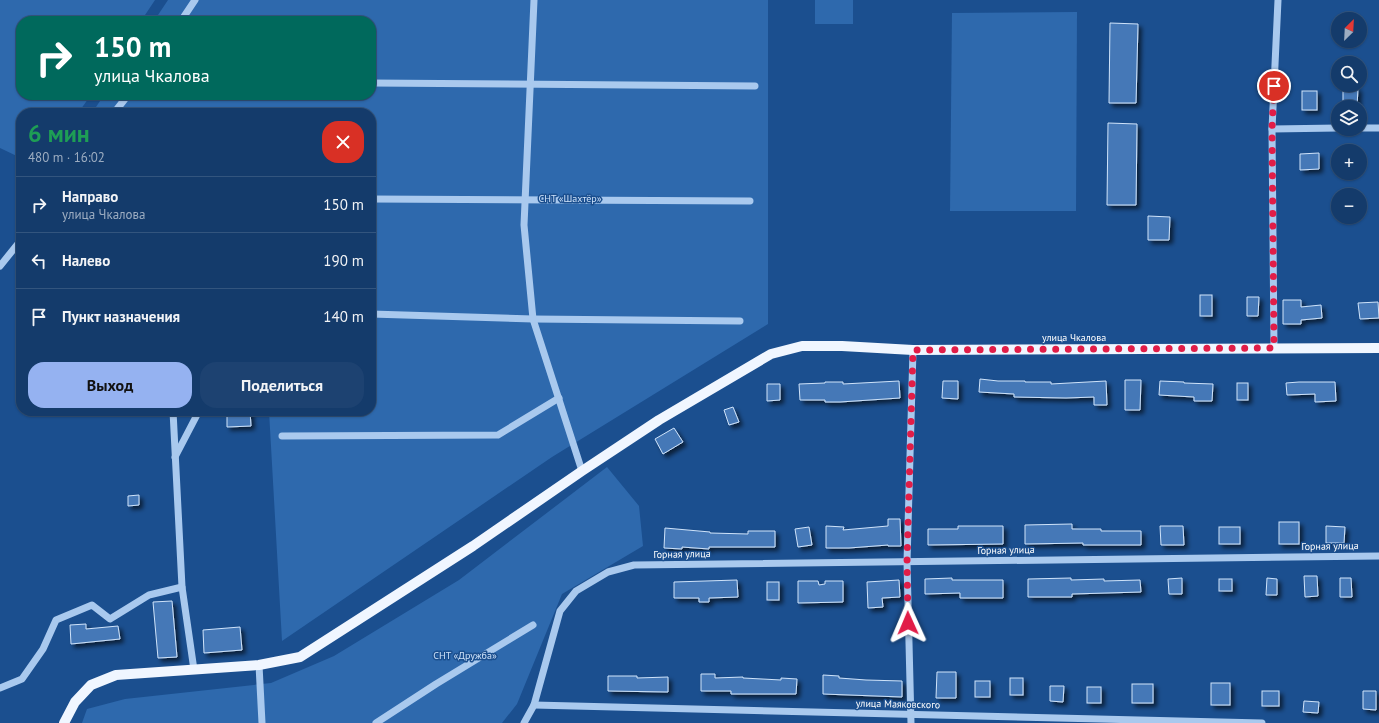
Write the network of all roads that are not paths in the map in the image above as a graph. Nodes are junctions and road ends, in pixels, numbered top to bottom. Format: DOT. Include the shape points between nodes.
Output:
graph roads {
  1 [pos="195,0"];
  2 [pos="534,0"];
  3 [pos="1278,0"];
  4 [pos="184,16"];
  5 [pos="376,83"];
  6 [pos="531,85"];
  7 [pos="755,86"];
  8 [pos="124,100"];
  9 [pos="118,108"];
  10 [pos="1331,128"];
  11 [pos="1367,128"];
  12 [pos="1379,128"];
  13 [pos="1272,129"];
  14 [pos="376,198"];
  15 [pos="526,200"];
  16 [pos="750,202"];
  17 [pos="16,246"];
  18 [pos="0,266"];
  19 [pos="376,314"];
  20 [pos="533,319"];
  21 [pos="740,321"];
  22 [pos="1274,348"];
  23 [pos="1379,348"];
  24 [pos="913,350"];
  25 [pos="559,398"];
  26 [pos="173,416"];
  27 [pos="196,416"];
  28 [pos="282,436"];
  29 [pos="175,457"];
  30 [pos="582,471"];
  31 [pos="1379,556"];
  32 [pos="907,562"];
  33 [pos="182,587"];
  34 [pos="533,625"];
  35 [pos="259,665"];
  36 [pos="194,670"];
  37 [pos="0,688"];
  38 [pos="534,705"];
  39 [pos="910,714"];
  40 [pos="64,723"];
  41 [pos="262,723"];
  42 [pos="376,723"];
  43 [pos="524,723"];
  44 [pos="911,723"];
  45 [pos="1262,723"];
  1 -- 4 [label="street"];
  2 -- 6 [label="street"];
  3 -- 13 [label="street"];
  5 -- 6 [label="street"];
  6 -- 7 [label="street"];
  6 -- 15 [label="street"];
  8 -- 9 [label="street"];
  10 -- 13 [label="street"];
  11 -- 12 [label="street"];
  13 -- 22 [label="street"];
  14 -- 15 [label="street"];
  15 -- 16 [label="street"];
  15 -- 20 [label="street" via="524,225"];
  17 -- 18 [label="street"];
  19 -- 20 [label="street"];
  20 -- 21 [label="street"];
  20 -- 25 [label="street"];
  22 -- 23 [label="main road, улица Чкалова"];
  22 -- 24 [label="main road, улица Чкалова"];
  24 -- 30 [label="main road, улица Чкалова" via="802,346 771,354 659,420"];
  24 -- 32 [label="street"];
  25 -- 28 [label="street" via="498,435"];
  25 -- 30 [label="street"];
  26 -- 29 [label="street"];
  27 -- 29 [label="street"];
  29 -- 33 [label="street"];
  30 -- 35 [label="main road, улица Чкалова" via="473,546 300,657"];
  31 -- 32 [label="street, Горная улица"];
  32 -- 38 [label="street, Горная улица" via="634,565 608,572 576,591 560,611"];
  32 -- 39 [label="street"];
  33 -- 36 [label="street"];
  33 -- 37 [label="street" via="149,595 110,619 92,605 56,620 42,649 22,679"];
  34 -- 42 [label="street"];
  35 -- 36 [label="main road, улица Чкалова"];
  35 -- 41 [label="street"];
  36 -- 40 [label="main road, улица Чкалова" via="116,674 91,685 75,702"];
  38 -- 39 [label="street, улица Маяковского"];
  38 -- 43 [label="street, Горная улица"];
  39 -- 44 [label="street"];
  39 -- 45 [label="street, улица Маяковского"];
}
